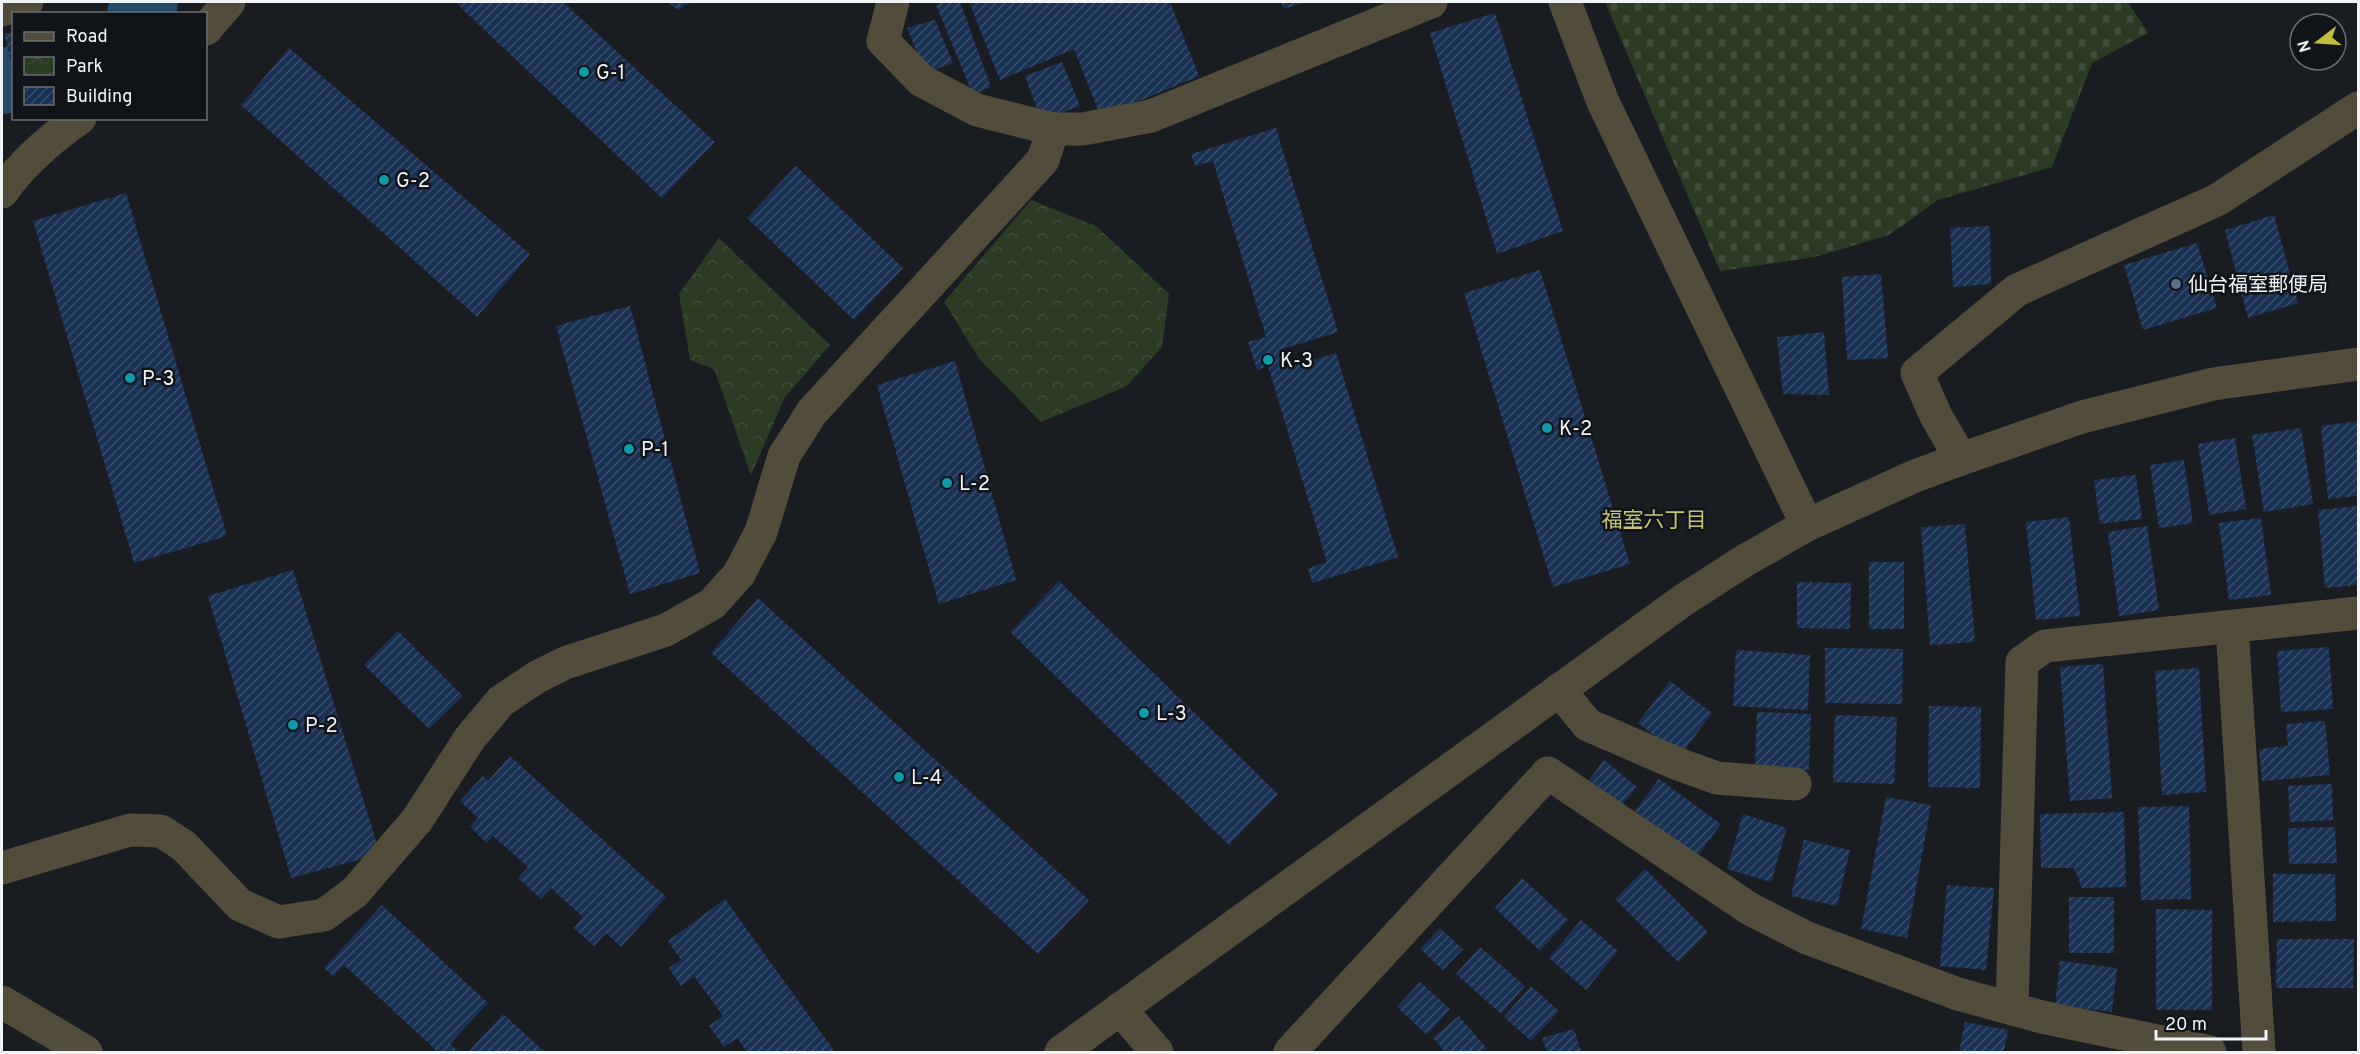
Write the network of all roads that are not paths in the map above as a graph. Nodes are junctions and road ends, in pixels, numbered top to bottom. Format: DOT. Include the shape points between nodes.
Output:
graph roads {
  1 [pos="27,2"];
  2 [pos="229,2"];
  3 [pos="893,2"];
  4 [pos="1431,2"];
  5 [pos="1565,2"];
  6 [pos="2,10"];
  7 [pos="207,28"];
  8 [pos="2358,108"];
  9 [pos="77,120"];
  10 [pos="1053,129"];
  11 [pos="2,192"];
  12 [pos="2358,364"];
  13 [pos="1960,459"];
  14 [pos="1807,525"];
  15 [pos="2358,613"];
  16 [pos="2232,627"];
  17 [pos="1559,690"];
  18 [pos="1795,784"];
  19 [pos="2,868"];
  20 [pos="2,1002"];
  21 [pos="2012,1008"];
  22 [pos="1120,1009"];
  23 [pos="86,1053"];
  24 [pos="1061,1053"];
  25 [pos="1157,1053"];
  26 [pos="1290,1053"];
  27 [pos="2211,1053"];
  28 [pos="2259,1053"];
  1 -- 6 [label="street"];
  2 -- 7 [label="street"];
  3 -- 10 [label="street" via="883,41 922,81 976,110"];
  4 -- 10 [label="street" via="1151,116 1083,129"];
  5 -- 14 [label="street" via="1603,102"];
  8 -- 13 [label="street" via="2217,200 2017,290 1917,373"];
  9 -- 11 [label="street" via="50,139"];
  10 -- 19 [label="street" via="1043,160 812,412 784,456 761,532 739,574 712,604 666,630 566,663 501,701 470,738 417,820 355,892 324,915 279,922 240,905 184,846 161,831 130,830"];
  12 -- 13 [label="street" via="2213,384 2082,417"];
  13 -- 14 [label="street"];
  14 -- 17 [label="street" via="1682,601"];
  15 -- 16 [label="street"];
  16 -- 21 [label="street" via="2044,646 2022,662"];
  16 -- 28 [label="street"];
  17 -- 18 [label="street" via="1588,725 1678,764 1717,778"];
  17 -- 22 [label="street"];
  20 -- 23 [label="street"];
  21 -- 26 [label="street" via="1947,990 1807,938 1769,919 1548,773"];
  21 -- 27 [label="street"];
  22 -- 24 [label="street"];
  22 -- 25 [label="street"];
}
